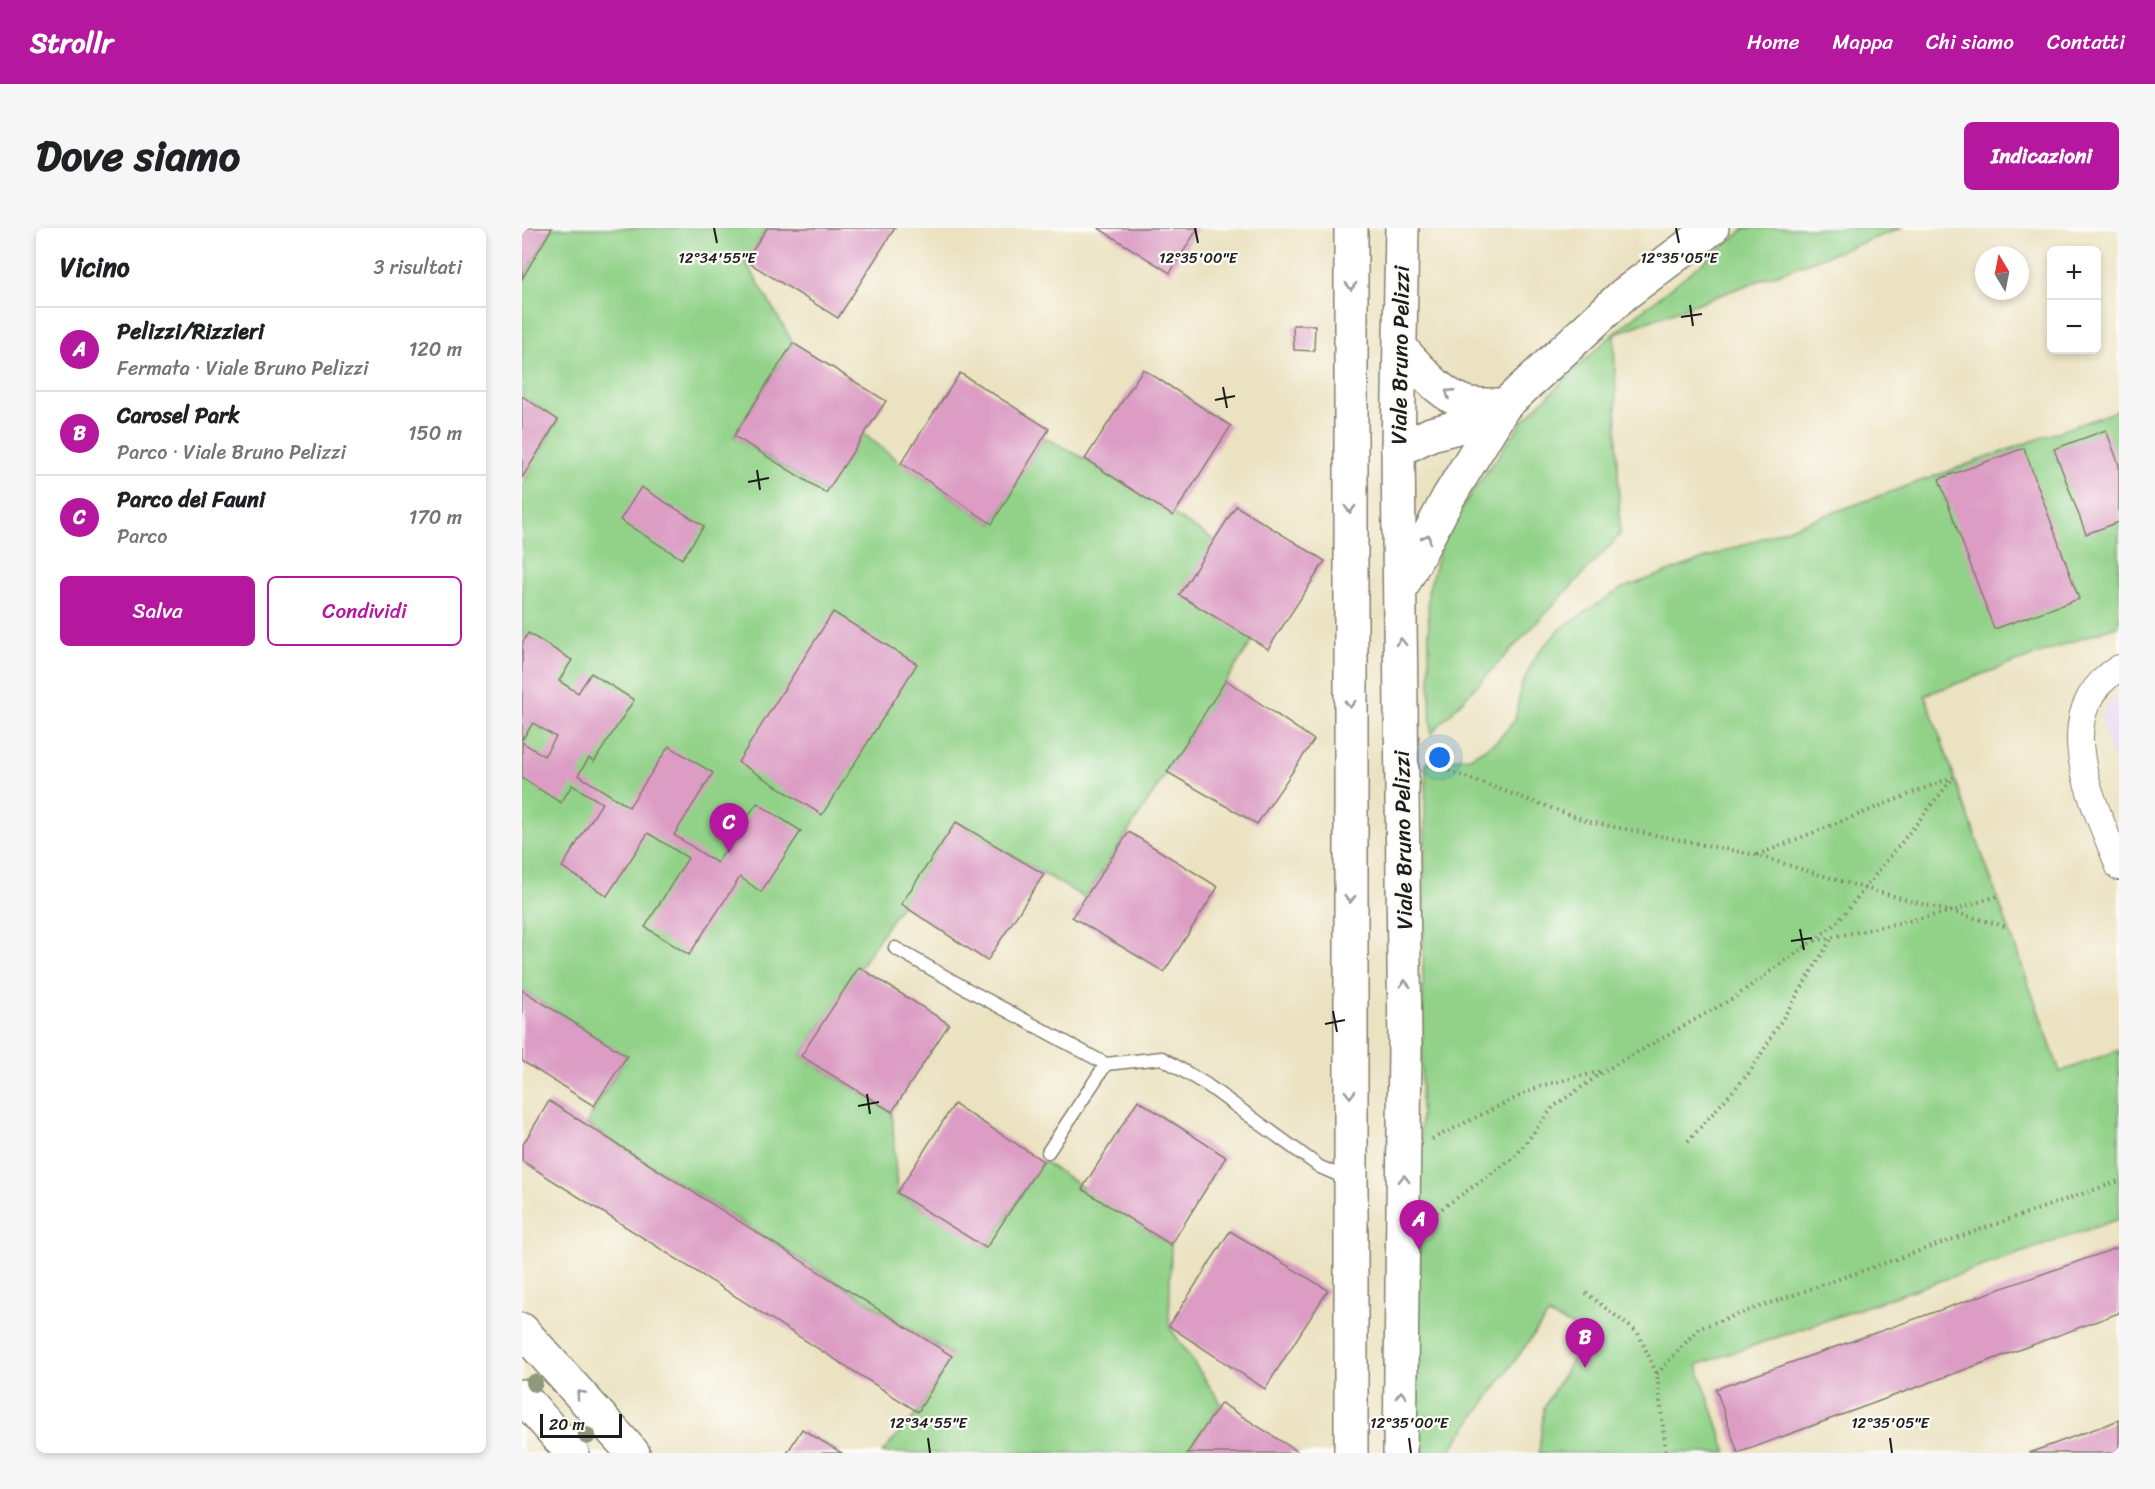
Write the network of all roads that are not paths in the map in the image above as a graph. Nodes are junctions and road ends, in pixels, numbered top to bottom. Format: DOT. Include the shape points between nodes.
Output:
graph roads {
  1 [pos="1351,228"];
  2 [pos="1402,228"];
  3 [pos="1712,228"];
  4 [pos="1400,348"];
  5 [pos="1505,405"];
  6 [pos="1484,440"];
  7 [pos="1398,450"];
  8 [pos="1350,451"];
  9 [pos="1400,590"];
  10 [pos="2119,668"];
  11 [pos="2119,867"];
  12 [pos="895,948"];
  13 [pos="1106,1064"];
  14 [pos="1048,1152"];
  15 [pos="1349,1179"];
  16 [pos="522,1330"];
  17 [pos="522,1396"];
  18 [pos="1350,1397"];
  19 [pos="572,1453"];
  20 [pos="633,1453"];
  21 [pos="1336,1453"];
  22 [pos="1351,1453"];
  23 [pos="1400,1453"];
  1 -- 8 [label="street, one-way"];
  2 -- 4 [label="street, Viale Bruno Pelizzi"];
  3 -- 5 [label="street" via="1623,295"];
  5 -- 4 [label="street, one-way" via="1474,404 1449,395"];
  4 -- 7 [label="street, Viale Bruno Pelizzi"];
  5 -- 6 [label="street"];
  5 -- 7 [label="street" via="1476,422 1431,434"];
  6 -- 7 [label="street" via="1439,450"];
  9 -- 6 [label="street, one-way" via="1448,498"];
  7 -- 8 [label="street"];
  7 -- 9 [label="street, Viale Bruno Pelizzi"];
  8 -- 15 [label="street, one-way"];
  23 -- 9 [label="street, Viale Bruno Pelizzi, one-way" via="1405,1058"];
  10 -- 11 [label="street" via="2092,692 2078,734 2085,776"];
  12 -- 13 [label="lane"];
  13 -- 14 [label="lane"];
  13 -- 15 [label="lane" via="1162,1058 1207,1085 1320,1167"];
  15 -- 18 [label="street"];
  20 -- 16 [label="street, one-way"];
  17 -- 19 [label="street"];
  18 -- 21 [label="street"];
  18 -- 22 [label="street"];
}
